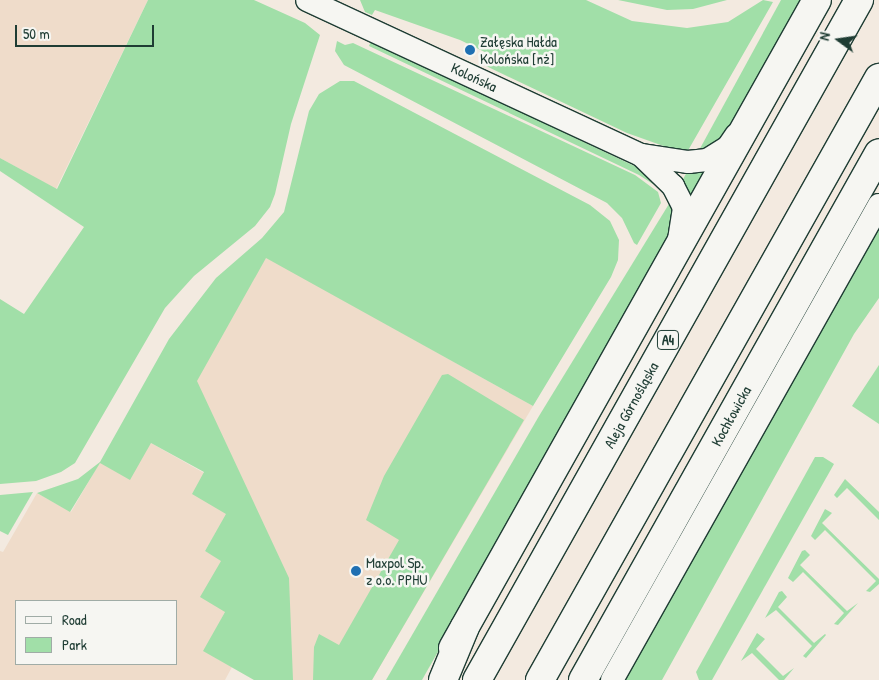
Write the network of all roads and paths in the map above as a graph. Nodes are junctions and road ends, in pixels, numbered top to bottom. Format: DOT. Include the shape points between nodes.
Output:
graph roads {
  1 [pos="307,0"];
  2 [pos="816,0"];
  3 [pos="859,0"];
  4 [pos="879,78"];
  5 [pos="762,96"];
  6 [pos="879,153"];
  7 [pos="641,154"];
  8 [pos="879,205"];
  9 [pos="678,247"];
  10 [pos="465,627"];
  11 [pos="435,680"];
  12 [pos="443,680"];
  13 [pos="477,680"];
  14 [pos="540,680"];
  15 [pos="583,680"];
  16 [pos="612,680"];
  1 -- 7 [label="street, Kolońska"];
  2 -- 5 [label="main road"];
  3 -- 13 [label="main road, Aleja Górnośląska / A4"];
  4 -- 14 [label="main road"];
  5 -- 7 [label="street" via="728,147 708,160 688,162"];
  5 -- 9 [label="main road"];
  6 -- 15 [label="main road, Kochłowicka"];
  7 -- 9 [label="street" via="674,186 684,208"];
  8 -- 16 [label="street"];
  9 -- 10 [label="main road"];
  10 -- 11 [label="main road"];
  10 -- 12 [label="main road"];
}
